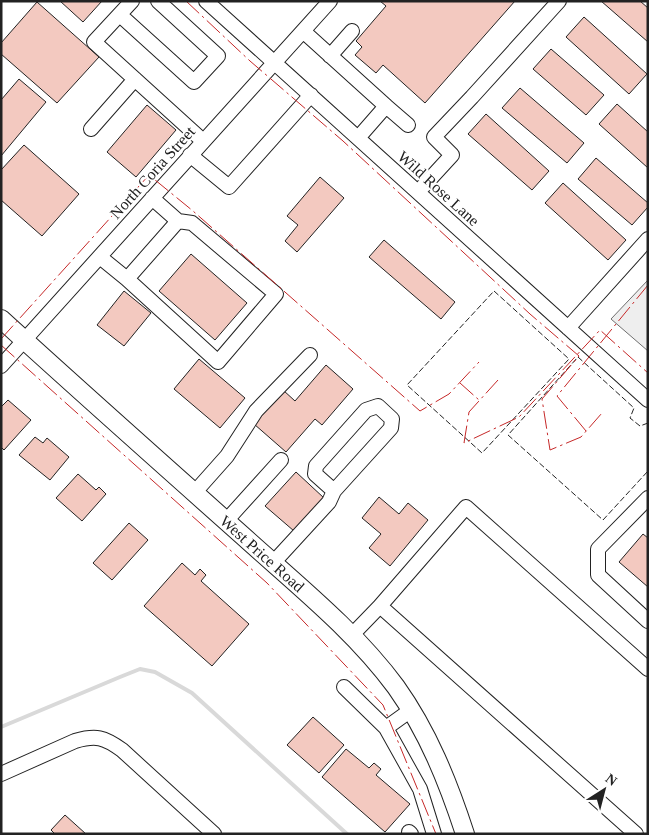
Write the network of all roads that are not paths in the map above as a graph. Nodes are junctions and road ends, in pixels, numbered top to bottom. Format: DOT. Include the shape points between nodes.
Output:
graph roads {
  1 [pos="132,1"];
  2 [pos="158,1"];
  3 [pos="206,1"];
  4 [pos="330,1"];
  5 [pos="559,1"];
  6 [pos="120,14"];
  7 [pos="302,30"];
  8 [pos="352,31"];
  9 [pos="330,56"];
  10 [pos="274,62"];
  11 [pos="135,79"];
  12 [pos="311,96"];
  13 [pos="386,106"];
  14 [pos="408,125"];
  15 [pos="91,129"];
  16 [pos="358,138"];
  17 [pos="203,141"];
  18 [pos="190,155"];
  19 [pos="418,192"];
  20 [pos="152,198"];
  21 [pos="178,221"];
  22 [pos="648,239"];
  23 [pos="100,257"];
  24 [pos="127,279"];
  25 [pos="1,319"];
  26 [pos="568,328"];
  27 [pos="24,340"];
  28 [pos="310,355"];
  29 [pos="1,366"];
  30 [pos="648,400"];
  31 [pos="281,460"];
  32 [pos="334,491"];
  33 [pos="195,492"];
  34 [pos="648,498"];
  35 [pos="226,521"];
  36 [pos="273,563"];
  37 [pos="380,606"];
  38 [pos="648,621"];
  39 [pos="351,636"];
  40 [pos="648,669"];
  41 [pos="344,687"];
  42 [pos="412,710"];
  43 [pos="386,728"];
  44 [pos="1,774"];
  45 [pos="214,834"];
  46 [pos="434,834"];
  47 [pos="465,834"];
  48 [pos="636,834"];
  1 -- 6 [label="street"];
  2 -- 6 [label="street" via="218,56 194,82"];
  3 -- 10 [label="street, Wild Rose Lane"];
  4 -- 7 [label="street, North Coria Street"];
  5 -- 19 [label="street" via="434,137 452,155"];
  6 -- 11 [label="street" via="94,42"];
  7 -- 9 [label="street"];
  7 -- 10 [label="street, North Coria Street"];
  8 -- 9 [label="street"];
  9 -- 13 [label="street"];
  10 -- 12 [label="street, Wild Rose Lane"];
  10 -- 17 [label="street, North Coria Street"];
  11 -- 15 [label="street"];
  11 -- 17 [label="street"];
  12 -- 16 [label="street, Wild Rose Lane"];
  12 -- 18 [label="street" via="230,187"];
  13 -- 14 [label="street"];
  13 -- 16 [label="street"];
  16 -- 19 [label="street, Wild Rose Lane"];
  17 -- 18 [label="street, North Coria Street"];
  18 -- 20 [label="street, North Coria Street"];
  19 -- 26 [label="street, Wild Rose Lane"];
  20 -- 21 [label="street"];
  20 -- 23 [label="street, North Coria Street"];
  21 -- 24 [label="street"];
  21 -- 24 [label="street" via="192,223 276,294 218,362"];
  22 -- 26 [label="street"];
  23 -- 24 [label="street"];
  23 -- 27 [label="street, North Coria Street"];
  25 -- 27 [label="main road, West Price Road"];
  26 -- 30 [label="street, Wild Rose Lane"];
  27 -- 29 [label="street, North Coria Street"];
  27 -- 33 [label="main road, West Price Road"];
  28 -- 33 [label="street" via="256,411 236,443"];
  31 -- 35 [label="street"];
  32 -- 32 [label="street" via="315,474 316,466 366,410 378,406 392,419 391,428"];
  32 -- 36 [label="street" via="329,502"];
  33 -- 35 [label="main road, West Price Road"];
  34 -- 38 [label="street" via="598,549 598,575"];
  35 -- 36 [label="main road, West Price Road"];
  36 -- 39 [label="main road, West Price Road"];
  37 -- 39 [label="street"];
  37 -- 40 [label="street" via="466,507"];
  37 -- 48 [label="street"];
  39 -- 42 [label="main road, West Price Road" via="380,667"];
  41 -- 43 [label="street"];
  42 -- 43 [label="street"];
  42 -- 47 [label="main road, West Price Road" via="438,760"];
  43 -- 46 [label="street" via="420,789"];
  44 -- 45 [label="street" via="75,741 100,738 122,750"];
}
